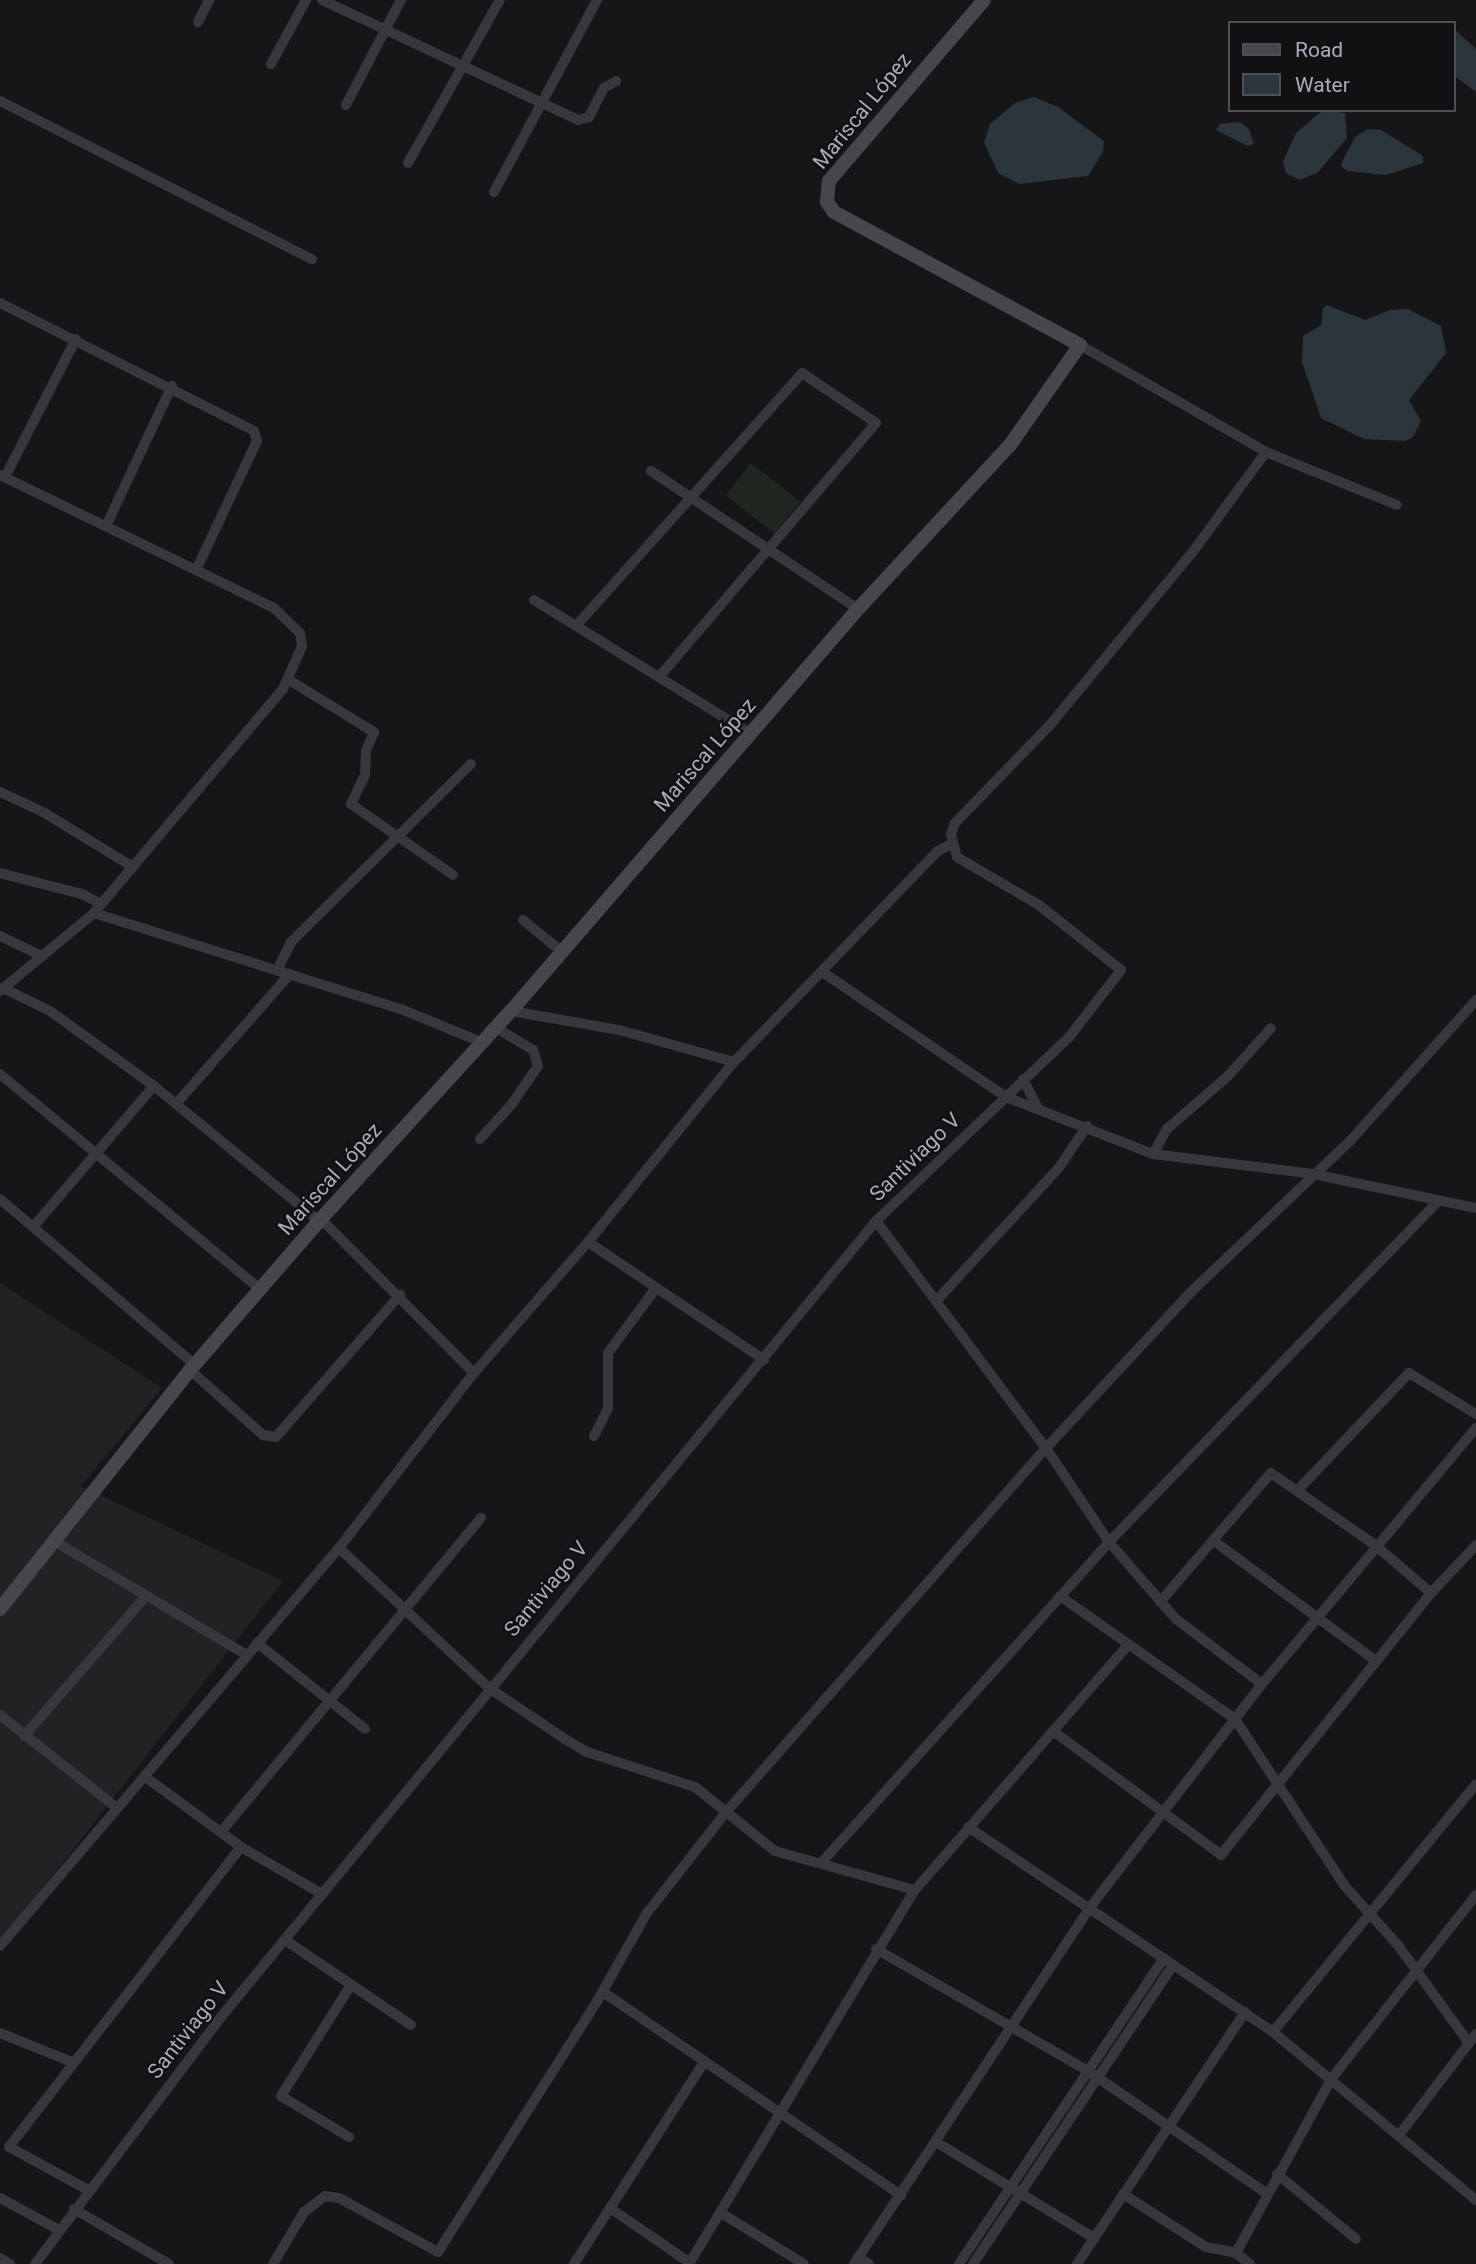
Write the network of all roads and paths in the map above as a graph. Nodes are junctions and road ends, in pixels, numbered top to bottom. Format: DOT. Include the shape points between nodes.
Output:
graph roads {
  1 [pos="209,0"];
  2 [pos="306,0"];
  3 [pos="322,0"];
  4 [pos="401,0"];
  5 [pos="500,0"];
  6 [pos="597,0"];
  7 [pos="984,0"];
  8 [pos="198,22"];
  9 [pos="385,29"];
  10 [pos="271,64"];
  11 [pos="462,67"];
  12 [pos="616,81"];
  13 [pos="0,101"];
  14 [pos="346,106"];
  15 [pos="542,106"];
  16 [pos="408,163"];
  17 [pos="494,192"];
  18 [pos="312,259"];
  19 [pos="0,303"];
  20 [pos="76,339"];
  21 [pos="1080,345"];
  22 [pos="172,386"];
  23 [pos="1266,452"];
  24 [pos="652,471"];
  25 [pos="3,476"];
  26 [pos="693,495"];
  27 [pos="1397,505"];
  28 [pos="106,526"];
  29 [pos="769,548"];
  30 [pos="196,570"];
  31 [pos="534,600"];
  32 [pos="858,609"];
  33 [pos="576,625"];
  34 [pos="660,676"];
  35 [pos="289,680"];
  36 [pos="751,734"];
  37 [pos="471,764"];
  38 [pos="0,792"];
  39 [pos="398,834"];
  40 [pos="951,844"];
  41 [pos="133,867"];
  42 [pos="0,873"];
  43 [pos="453,875"];
  44 [pos="102,904"];
  45 [pos="94,913"];
  46 [pos="523,920"];
  47 [pos="0,936"];
  48 [pos="562,952"];
  49 [pos="42,956"];
  50 [pos="277,970"];
  51 [pos="824,973"];
  52 [pos="290,974"];
  53 [pos="1,990"];
  54 [pos="1476,1000"];
  55 [pos="511,1010"];
  56 [pos="495,1027"];
  57 [pos="1271,1028"];
  58 [pos="481,1042"];
  59 [pos="734,1062"];
  60 [pos="0,1074"];
  61 [pos="1023,1079"];
  62 [pos="154,1086"];
  63 [pos="1006,1097"];
  64 [pos="176,1104"];
  65 [pos="1038,1109"];
  66 [pos="1087,1126"];
  67 [pos="480,1139"];
  68 [pos="1153,1154"];
  69 [pos="96,1157"];
  70 [pos="1314,1174"];
  71 [pos="0,1199"];
  72 [pos="1438,1200"];
  73 [pos="1476,1208"];
  74 [pos="320,1220"];
  75 [pos="876,1221"];
  76 [pos="33,1227"];
  77 [pos="588,1242"];
  78 [pos="656,1287"];
  79 [pos="261,1290"];
  80 [pos="400,1295"];
  81 [pos="936,1301"];
  82 [pos="764,1360"];
  83 [pos="192,1368"];
  84 [pos="474,1373"];
  85 [pos="1476,1414"];
  86 [pos="1476,1428"];
  87 [pos="594,1436"];
  88 [pos="1046,1448"];
  89 [pos="1297,1491"];
  90 [pos="481,1518"];
  91 [pos="54,1541"];
  92 [pos="1214,1541"];
  93 [pos="1109,1542"];
  94 [pos="1375,1545"];
  95 [pos="1476,1545"];
  96 [pos="339,1548"];
  97 [pos="1431,1593"];
  98 [pos="146,1596"];
  99 [pos="1060,1597"];
  100 [pos="1160,1602"];
  101 [pos="0,1609"];
  102 [pos="403,1610"];
  103 [pos="1318,1618"];
  104 [pos="257,1643"];
  105 [pos="1126,1647"];
  106 [pos="247,1655"];
  107 [pos="1376,1661"];
  108 [pos="1262,1684"];
  109 [pos="489,1688"];
  110 [pos="331,1700"];
  111 [pos="0,1715"];
  112 [pos="1235,1719"];
  113 [pos="365,1729"];
  114 [pos="1053,1731"];
  115 [pos="24,1736"];
  116 [pos="144,1776"];
  117 [pos="1476,1784"];
  118 [pos="1278,1786"];
  119 [pos="117,1808"];
  120 [pos="727,1811"];
  121 [pos="1161,1815"];
  122 [pos="968,1827"];
  123 [pos="221,1832"];
  124 [pos="241,1847"];
  125 [pos="823,1861"];
  126 [pos="915,1890"];
  127 [pos="322,1894"];
  128 [pos="1476,1895"];
  129 [pos="1091,1906"];
  130 [pos="1369,1915"];
  131 [pos="285,1940"];
  132 [pos="0,1946"];
  133 [pos="876,1950"];
  134 [pos="1164,1958"];
  135 [pos="1173,1965"];
  136 [pos="1415,1974"];
  137 [pos="351,1985"];
  138 [pos="603,1992"];
  139 [pos="1245,2012"];
  140 [pos="411,2025"];
  141 [pos="1010,2030"];
  142 [pos="1273,2032"];
  143 [pos="0,2033"];
  144 [pos="1476,2034"];
  145 [pos="1469,2043"];
  146 [pos="72,2062"];
  147 [pos="704,2064"];
  148 [pos="1088,2071"];
  149 [pos="1097,2077"];
  150 [pos="1332,2078"];
  151 [pos="780,2113"];
  152 [pos="1170,2124"];
  153 [pos="1399,2135"];
  154 [pos="349,2137"];
  155 [pos="936,2142"];
  156 [pos="1277,2174"];
  157 [pos="1010,2186"];
  158 [pos="88,2190"];
  159 [pos="1020,2192"];
  160 [pos="1266,2193"];
  161 [pos="1123,2194"];
  162 [pos="901,2195"];
  163 [pos="0,2198"];
  164 [pos="1476,2200"];
  165 [pos="610,2208"];
  166 [pos="74,2209"];
  167 [pos="721,2213"];
  168 [pos="59,2230"];
  169 [pos="1094,2238"];
  170 [pos="1356,2239"];
  171 [pos="1236,2253"];
  172 [pos="0,2258"];
  173 [pos="856,2261"];
  174 [pos="690,2263"];
  175 [pos="10,2264"];
  176 [pos="35,2264"];
  177 [pos="169,2264"];
  178 [pos="273,2264"];
  179 [pos="574,2264"];
  180 [pos="804,2264"];
  181 [pos="869,2264"];
  182 [pos="959,2264"];
  183 [pos="973,2264"];
  184 [pos="1077,2264"];
  185 [pos="1250,2264"];
  1 -- 8 [label="street"];
  2 -- 10 [label="street"];
  3 -- 9 [label="street"];
  4 -- 9 [label="street"];
  5 -- 11 [label="street"];
  6 -- 15 [label="street"];
  7 -- 21 [label="street, Mariscal López" via="830,181 827,202 834,212"];
  9 -- 11 [label="street"];
  9 -- 14 [label="street"];
  11 -- 15 [label="street"];
  11 -- 16 [label="street"];
  12 -- 15 [label="street" via="604,88 586,120"];
  13 -- 18 [label="street"];
  15 -- 17 [label="street"];
  19 -- 20 [label="street"];
  20 -- 22 [label="street"];
  20 -- 25 [label="street"];
  21 -- 23 [label="street"];
  21 -- 32 [label="street, Mariscal López" via="1010,444"];
  22 -- 28 [label="street"];
  22 -- 30 [label="street" via="245,424 257,441"];
  23 -- 27 [label="street"];
  23 -- 40 [label="street" via="1192,553 1050,725 955,823"];
  24 -- 26 [label="street"];
  25 -- 28 [label="street"];
  26 -- 29 [label="street"];
  26 -- 29 [label="street" via="802,373 876,423"];
  26 -- 33 [label="street"];
  28 -- 30 [label="street"];
  29 -- 32 [label="street"];
  29 -- 34 [label="street"];
  30 -- 35 [label="street" via="290,620 302,646"];
  31 -- 33 [label="street"];
  32 -- 36 [label="street, Mariscal López"];
  33 -- 34 [label="street"];
  34 -- 36 [label="street"];
  35 -- 39 [label="street" via="372,729 365,775 351,804"];
  35 -- 41 [label="street"];
  36 -- 48 [label="street, Mariscal López"];
  37 -- 39 [label="street"];
  38 -- 41 [label="street" via="43,812"];
  39 -- 43 [label="street"];
  39 -- 50 [label="street" via="291,942"];
  40 -- 51 [label="street" via="938,851"];
  40 -- 61 [label="street, Santiviago V" via="957,857 1039,905 1121,970 1070,1036"];
  41 -- 44 [label="street"];
  42 -- 44 [label="street" via="82,894"];
  44 -- 45 [label="street"];
  45 -- 49 [label="street"];
  45 -- 50 [label="street"];
  46 -- 48 [label="street"];
  47 -- 49 [label="street"];
  48 -- 55 [label="street, Mariscal López"];
  49 -- 53 [label="street"];
  50 -- 52 [label="street"];
  51 -- 59 [label="street"];
  51 -- 63 [label="street"];
  52 -- 58 [label="street" via="401,1009"];
  52 -- 64 [label="street"];
  53 -- 62 [label="street" via="50,1011"];
  54 -- 70 [label="street" via="1351,1140"];
  55 -- 56 [label="street, Mariscal López"];
  55 -- 59 [label="street" via="619,1030"];
  56 -- 58 [label="street, Mariscal López"];
  56 -- 67 [label="street" via="533,1050 538,1066"];
  57 -- 68 [label="street" via="1228,1076 1167,1129"];
  58 -- 74 [label="street, Mariscal López"];
  59 -- 77 [label="street"];
  60 -- 69 [label="street"];
  61 -- 63 [label="street, Santiviago V"];
  61 -- 65 [label="street"];
  62 -- 64 [label="street"];
  62 -- 69 [label="street"];
  63 -- 65 [label="street"];
  63 -- 75 [label="street, Santiviago V"];
  64 -- 74 [label="street"];
  65 -- 66 [label="street"];
  66 -- 68 [label="street"];
  66 -- 81 [label="street" via="1058,1169"];
  68 -- 70 [label="street"];
  69 -- 76 [label="street"];
  69 -- 79 [label="street"];
  70 -- 72 [label="street"];
  70 -- 88 [label="street" via="1192,1291"];
  71 -- 76 [label="street"];
  72 -- 73 [label="street"];
  72 -- 93 [label="street"];
  74 -- 79 [label="street, Mariscal López"];
  74 -- 80 [label="street"];
  75 -- 81 [label="street"];
  75 -- 82 [label="street, Santiviago V"];
  76 -- 83 [label="street"];
  77 -- 78 [label="street"];
  77 -- 84 [label="street"];
  78 -- 82 [label="street"];
  78 -- 87 [label="street" via="608,1353 608,1409"];
  79 -- 83 [label="street, Mariscal López"];
  80 -- 83 [label="street" via="276,1437 263,1435"];
  80 -- 84 [label="street"];
  81 -- 88 [label="street"];
  82 -- 109 [label="street, Santiviago V"];
  83 -- 91 [label="street, Mariscal López"];
  84 -- 96 [label="street"];
  85 -- 89 [label="street" via="1409,1373"];
  86 -- 94 [label="street"];
  88 -- 93 [label="street"];
  88 -- 120 [label="street"];
  89 -- 92 [label="street" via="1272,1473"];
  89 -- 94 [label="street"];
  90 -- 102 [label="street"];
  91 -- 98 [label="street"];
  91 -- 101 [label="street, Mariscal López"];
  92 -- 100 [label="street"];
  92 -- 103 [label="street"];
  93 -- 99 [label="street"];
  93 -- 100 [label="street"];
  94 -- 97 [label="street"];
  94 -- 103 [label="street"];
  95 -- 97 [label="street"];
  96 -- 102 [label="street"];
  96 -- 104 [label="street"];
  97 -- 107 [label="street"];
  98 -- 106 [label="street"];
  98 -- 115 [label="street"];
  99 -- 105 [label="street"];
  99 -- 125 [label="street"];
  100 -- 108 [label="street"];
  102 -- 109 [label="street"];
  102 -- 110 [label="street"];
  103 -- 107 [label="street"];
  103 -- 108 [label="street"];
  104 -- 106 [label="street"];
  104 -- 110 [label="street"];
  105 -- 112 [label="street"];
  105 -- 114 [label="street"];
  106 -- 116 [label="street"];
  107 -- 118 [label="street"];
  108 -- 112 [label="street"];
  109 -- 120 [label="street" via="587,1752 680,1780"];
  109 -- 127 [label="street, Santiviago V"];
  110 -- 113 [label="street"];
  110 -- 123 [label="street"];
  111 -- 115 [label="street"];
  112 -- 118 [label="street" via="1254,1741"];
  112 -- 121 [label="street"];
  114 -- 121 [label="street"];
  114 -- 122 [label="street"];
  115 -- 119 [label="street"];
  116 -- 119 [label="street"];
  116 -- 123 [label="street"];
  117 -- 130 [label="street"];
  118 -- 121 [label="street" via="1221,1855"];
  118 -- 130 [label="street"];
  119 -- 132 [label="street"];
  120 -- 125 [label="street" via="775,1851"];
  120 -- 138 [label="street" via="647,1913"];
  121 -- 129 [label="street"];
  122 -- 126 [label="street"];
  122 -- 129 [label="street"];
  123 -- 124 [label="street"];
  124 -- 127 [label="street"];
  124 -- 146 [label="street"];
  125 -- 126 [label="street"];
  126 -- 133 [label="street"];
  127 -- 131 [label="street, Santiviago V"];
  128 -- 136 [label="street"];
  129 -- 134 [label="street"];
  129 -- 141 [label="street"];
  130 -- 136 [label="street"];
  130 -- 142 [label="street"];
  131 -- 137 [label="street"];
  131 -- 158 [label="street, Santiviago V"];
  133 -- 141 [label="street"];
  133 -- 151 [label="street"];
  134 -- 135 [label="street"];
  134 -- 148 [label="street"];
  135 -- 139 [label="street"];
  135 -- 149 [label="street"];
  136 -- 145 [label="street"];
  136 -- 150 [label="street"];
  137 -- 140 [label="street"];
  137 -- 154 [label="street" via="281,2096"];
  138 -- 147 [label="street"];
  138 -- 178 [label="street" via="438,2252 339,2198 325,2196 304,2212"];
  139 -- 142 [label="street"];
  139 -- 152 [label="street"];
  141 -- 148 [label="street"];
  141 -- 155 [label="street"];
  142 -- 150 [label="street"];
  143 -- 146 [label="street"];
  144 -- 145 [label="street"];
  145 -- 153 [label="street"];
  146 -- 158 [label="street" via="9,2147"];
  147 -- 151 [label="street"];
  147 -- 165 [label="street"];
  148 -- 149 [label="street"];
  148 -- 157 [label="street"];
  149 -- 152 [label="street"];
  149 -- 159 [label="street"];
  150 -- 153 [label="street"];
  150 -- 156 [label="street"];
  151 -- 162 [label="street"];
  151 -- 167 [label="street"];
  152 -- 160 [label="street"];
  152 -- 161 [label="street"];
  153 -- 164 [label="street"];
  155 -- 157 [label="street"];
  155 -- 162 [label="street"];
  156 -- 160 [label="street"];
  156 -- 170 [label="street"];
  157 -- 159 [label="street"];
  157 -- 182 [label="street"];
  158 -- 166 [label="street, Santiviago V"];
  159 -- 169 [label="street"];
  159 -- 183 [label="street"];
  160 -- 171 [label="street"];
  161 -- 169 [label="street"];
  161 -- 171 [label="street" via="1206,2247"];
  162 -- 173 [label="street"];
  163 -- 168 [label="street"];
  165 -- 174 [label="street"];
  165 -- 179 [label="street"];
  166 -- 168 [label="street, Santiviago V"];
  166 -- 177 [label="street"];
  167 -- 174 [label="street"];
  167 -- 180 [label="street"];
  168 -- 176 [label="street, Santiviago V"];
  169 -- 184 [label="street"];
  171 -- 185 [label="street"];
  172 -- 175 [label="street"];
  173 -- 181 [label="street"];
}
